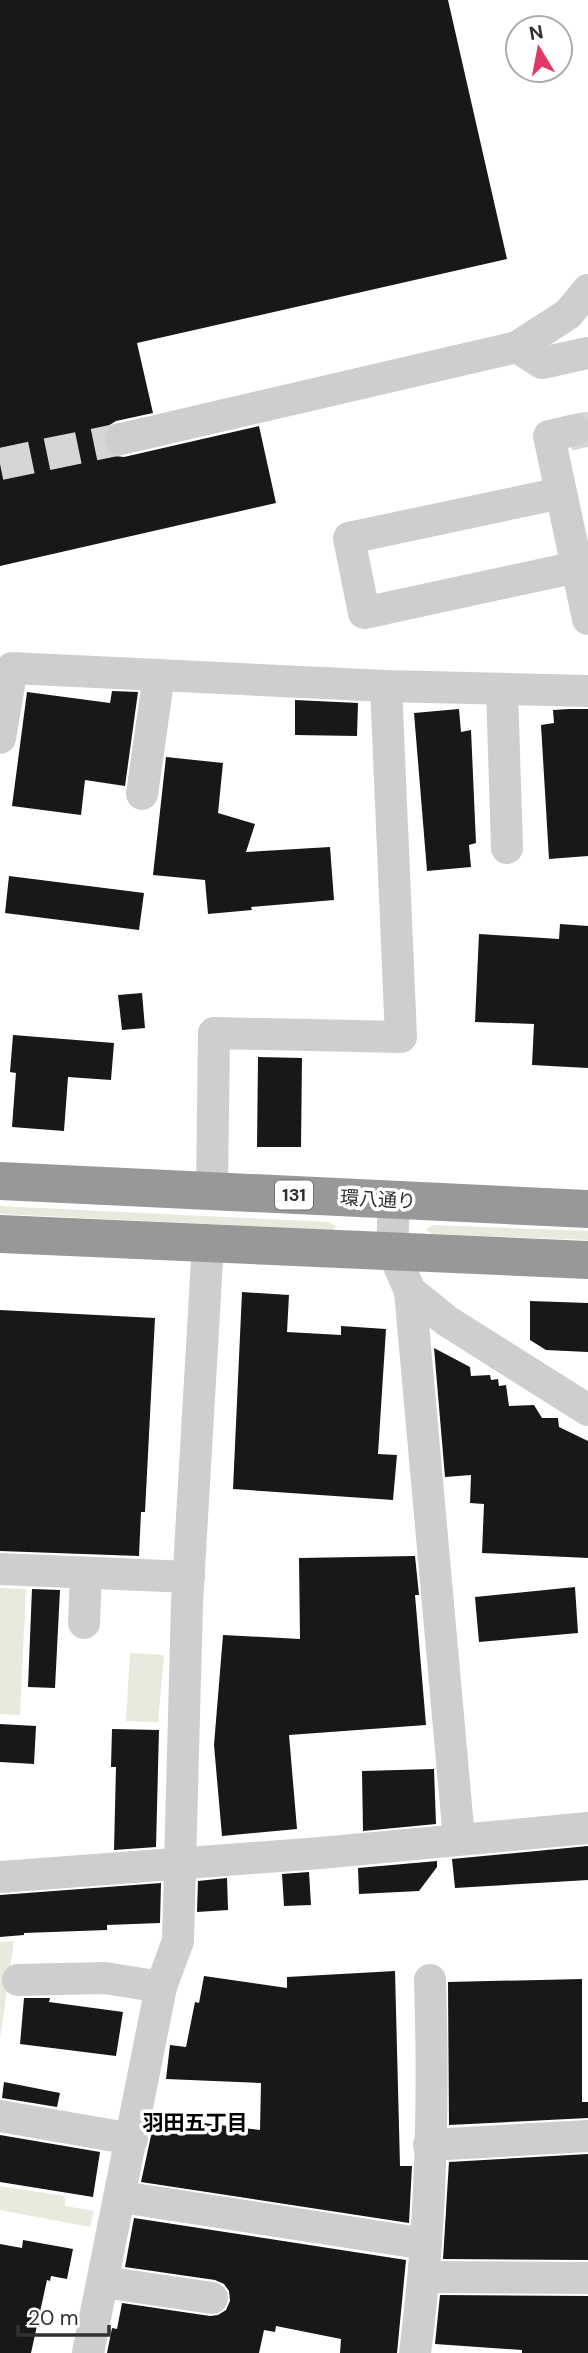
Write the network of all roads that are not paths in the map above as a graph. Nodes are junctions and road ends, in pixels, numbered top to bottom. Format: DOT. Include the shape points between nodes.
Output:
graph roads {
  1 [pos="588,290"];
  2 [pos="517,347"];
  3 [pos="588,353"];
  4 [pos="575,430"];
  5 [pos="121,439"];
  6 [pos="561,493"];
  7 [pos="577,567"];
  8 [pos="588,619"];
  9 [pos="159,675"];
  10 [pos="386,686"];
  11 [pos="502,689"];
  12 [pos="588,691"];
  13 [pos="0,738"];
  14 [pos="142,794"];
  15 [pos="507,848"];
  16 [pos="0,1181"];
  17 [pos="212,1191"];
  18 [pos="394,1200"];
  19 [pos="588,1209"];
  20 [pos="0,1234"];
  21 [pos="208,1244"];
  22 [pos="391,1250"];
  23 [pos="588,1260"];
  24 [pos="410,1292"];
  25 [pos="588,1410"];
  26 [pos="0,1569"];
  27 [pos="86,1573"];
  28 [pos="189,1577"];
  29 [pos="84,1623"];
  30 [pos="588,1828"];
  31 [pos="460,1839"];
  32 [pos="178,1863"];
  33 [pos="0,1877"];
  34 [pos="18,1980"];
  35 [pos="430,1980"];
  36 [pos="161,1987"];
  37 [pos="0,2116"];
  38 [pos="588,2136"];
  39 [pos="132,2139"];
  40 [pos="429,2145"];
  41 [pos="121,2197"];
  42 [pos="426,2244"];
  43 [pos="425,2277"];
  44 [pos="588,2278"];
  45 [pos="103,2282"];
  46 [pos="212,2298"];
  47 [pos="88,2353"];
  48 [pos="415,2353"];
  1 -- 2 [label="street" via="568,314"];
  2 -- 3 [label="street" via="542,363"];
  2 -- 5 [label="street"];
  4 -- 6 [label="street" via="549,436"];
  6 -- 7 [label="street"];
  6 -- 7 [label="street" via="349,538 364,613"];
  7 -- 8 [label="street"];
  9 -- 10 [label="street"];
  9 -- 13 [label="street" via="12,668"];
  9 -- 14 [label="street"];
  10 -- 11 [label="street"];
  10 -- 17 [label="street" via="401,1037 214,1033"];
  11 -- 12 [label="street"];
  11 -- 15 [label="street"];
  16 -- 17 [label="highway, 環八通り / 131"];
  17 -- 18 [label="highway, 環八通り / 131"];
  18 -- 19 [label="highway, 環八通り / 131"];
  18 -- 22 [label="street"];
  20 -- 21 [label="highway"];
  21 -- 22 [label="highway"];
  21 -- 28 [label="street"];
  22 -- 23 [label="highway"];
  22 -- 24 [label="street"];
  24 -- 25 [label="street" via="447,1321"];
  24 -- 31 [label="street"];
  26 -- 27 [label="street"];
  27 -- 28 [label="street"];
  27 -- 29 [label="street"];
  28 -- 32 [label="street"];
  30 -- 31 [label="street"];
  31 -- 32 [label="street"];
  32 -- 33 [label="street"];
  32 -- 36 [label="street" via="178,1941"];
  34 -- 36 [label="street" via="105,1978"];
  35 -- 40 [label="street"];
  36 -- 39 [label="street"];
  37 -- 39 [label="street"];
  38 -- 40 [label="street"];
  39 -- 41 [label="street"];
  40 -- 42 [label="street"];
  41 -- 42 [label="street"];
  41 -- 45 [label="street"];
  42 -- 43 [label="street"];
  43 -- 44 [label="street"];
  43 -- 48 [label="street"];
  45 -- 46 [label="street"];
  45 -- 47 [label="street"];
}
